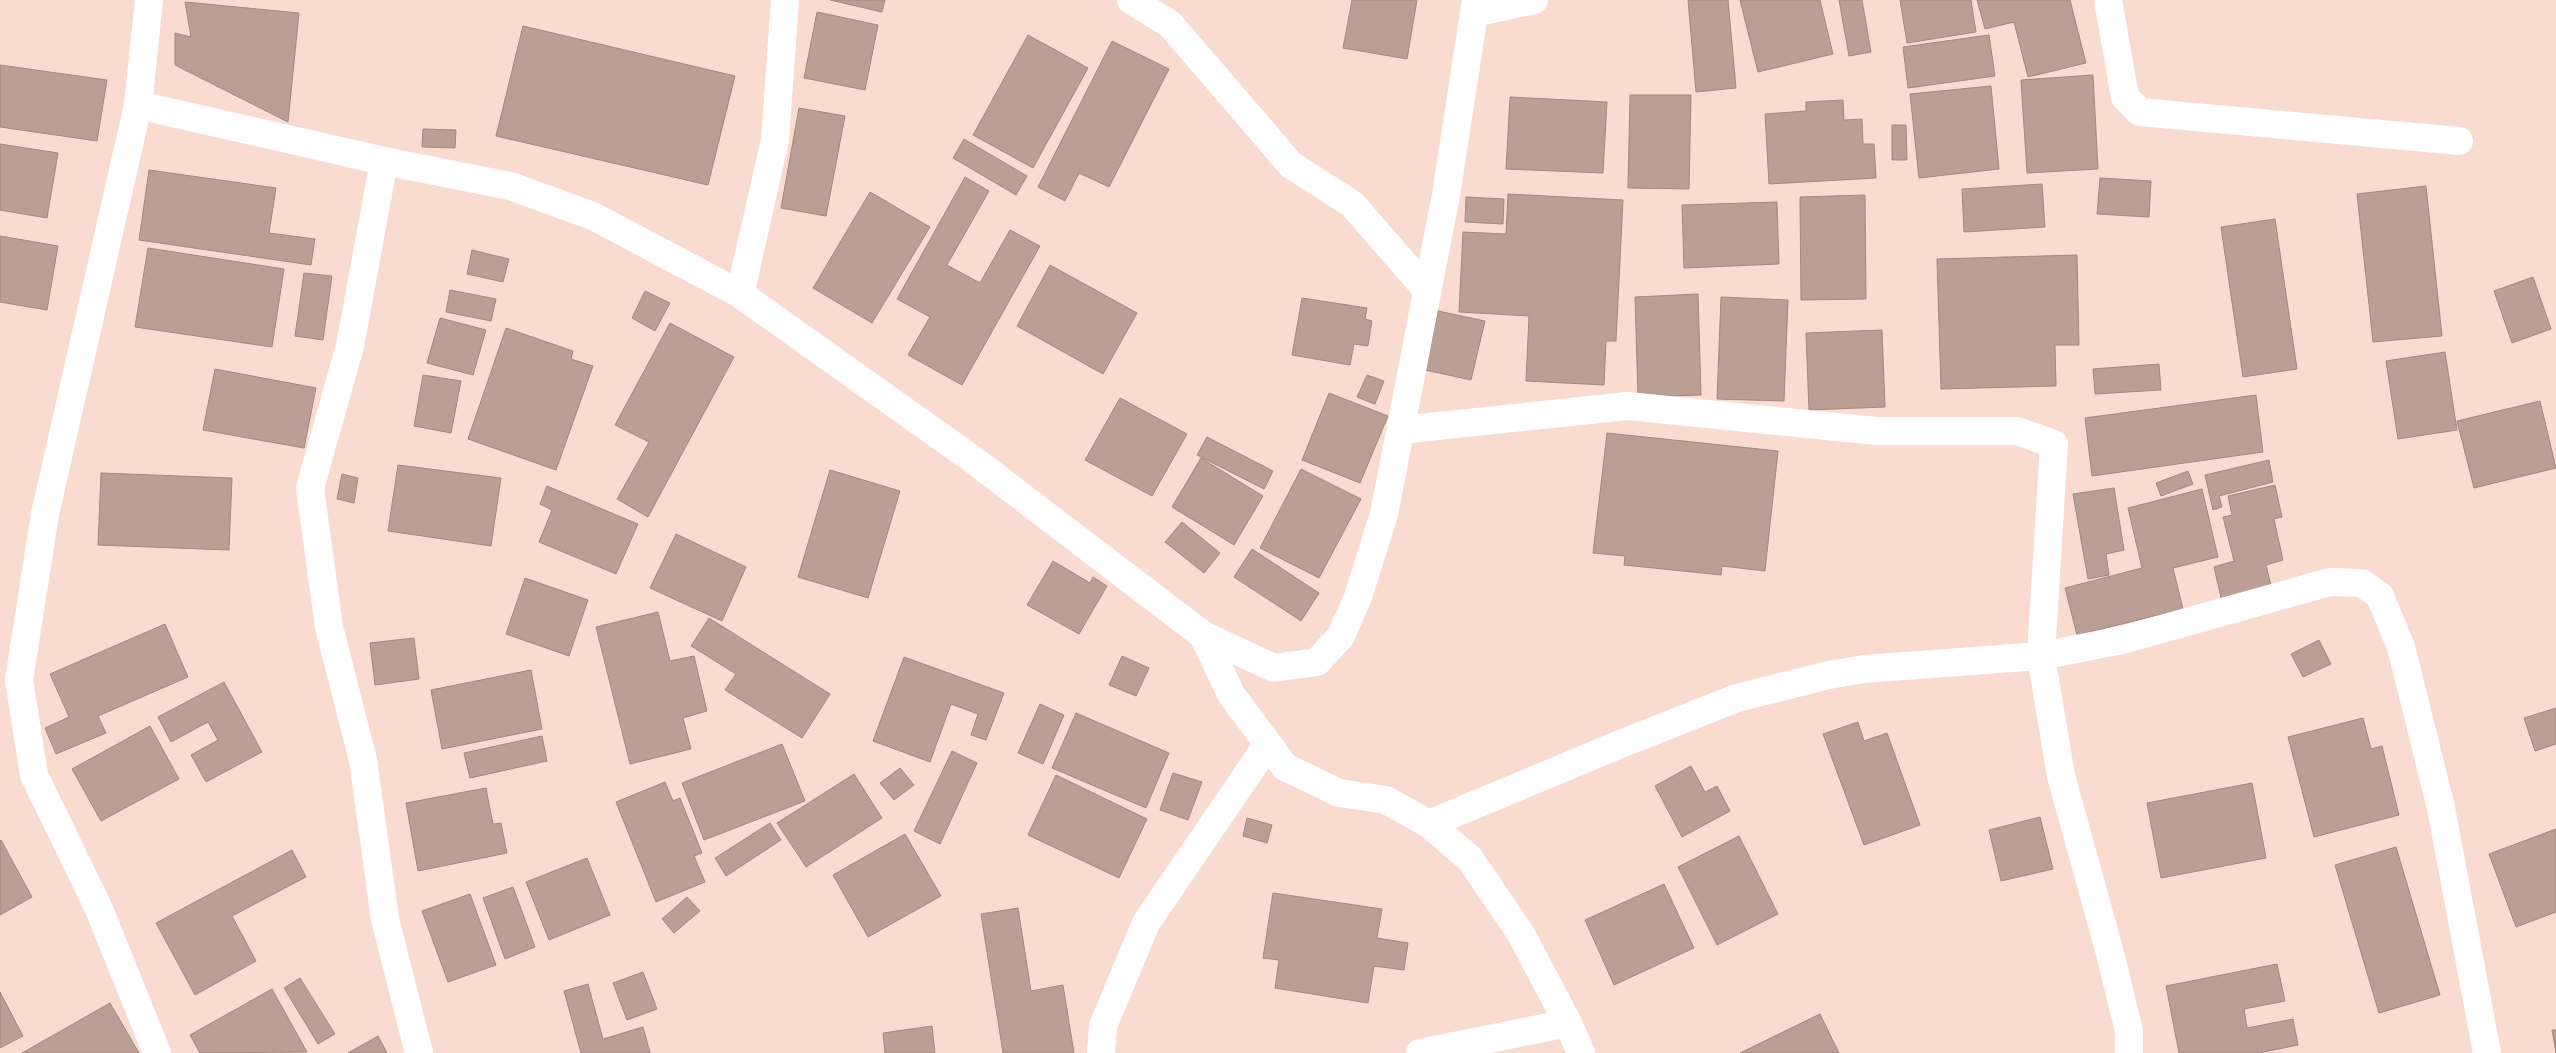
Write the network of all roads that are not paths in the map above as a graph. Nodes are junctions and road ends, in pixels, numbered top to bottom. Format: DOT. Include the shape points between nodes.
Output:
graph roads {
  1 [pos="149,0"];
  2 [pos="785,0"];
  3 [pos="1131,0"];
  4 [pos="1534,0"];
  5 [pos="2108,0"];
  6 [pos="1475,6"];
  7 [pos="138,105"];
  8 [pos="2459,142"];
  9 [pos="384,162"];
  10 [pos="1428,290"];
  11 [pos="740,294"];
  12 [pos="1400,430"];
  13 [pos="1202,635"];
  14 [pos="2041,656"];
  15 [pos="1268,744"];
  16 [pos="1429,824"];
  17 [pos="1568,1023"];
  18 [pos="157,1053"];
  19 [pos="419,1053"];
  20 [pos="1101,1053"];
  21 [pos="1420,1053"];
  22 [pos="1581,1053"];
  23 [pos="2129,1053"];
  24 [pos="2486,1053"];
  1 -- 7 [label="street"];
  2 -- 11 [label="street" via="775,140"];
  3 -- 10 [label="street" via="1170,24 1290,166 1352,204"];
  4 -- 6 [label="street"];
  5 -- 8 [label="street" via="2125,97 2140,112"];
  6 -- 10 [label="street"];
  7 -- 9 [label="street"];
  7 -- 18 [label="street" via="44,514 19,680 34,775 99,909"];
  9 -- 11 [label="street" via="510,186 593,216"];
  9 -- 19 [label="street" via="350,346 310,488 329,627 363,760 385,919"];
  10 -- 12 [label="street"];
  11 -- 13 [label="street" via="975,461"];
  12 -- 13 [label="street" via="1384,514 1358,597 1341,636 1317,662 1274,668"];
  12 -- 14 [label="street" via="1628,406 1876,431 2017,432 2054,444"];
  13 -- 15 [label="street" via="1231,694"];
  14 -- 16 [label="street" via="1864,669 1737,698"];
  14 -- 23 [label="street" via="2061,776 2110,953 2129,1031"];
  14 -- 24 [label="street" via="2122,640 2330,582 2362,583 2380,596 2401,647 2441,808"];
  15 -- 16 [label="street" via="1285,767 1339,792 1386,800"];
  15 -- 20 [label="street" via="1146,923 1103,1026"];
  16 -- 17 [label="street" via="1470,859 1521,934"];
  17 -- 21 [label="street"];
  17 -- 22 [label="street"];
}
